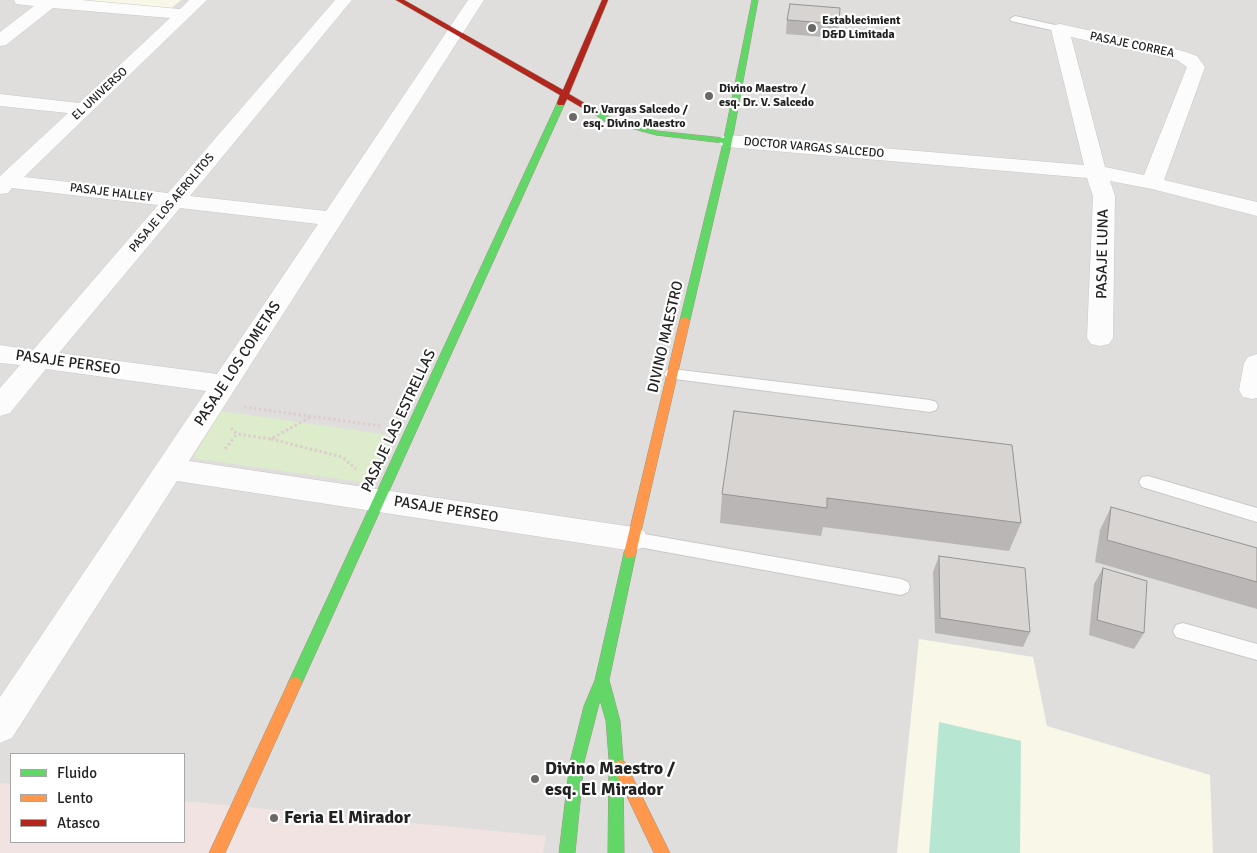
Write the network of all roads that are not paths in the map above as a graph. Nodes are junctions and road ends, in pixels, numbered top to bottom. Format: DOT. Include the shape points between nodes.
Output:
graph roads {
  1 [pos="22,0"];
  2 [pos="199,0"];
  3 [pos="344,0"];
  4 [pos="399,0"];
  5 [pos="476,0"];
  6 [pos="605,0"];
  7 [pos="756,0"];
  8 [pos="50,2"];
  9 [pos="184,14"];
  10 [pos="1015,19"];
  11 [pos="1060,29"];
  12 [pos="456,32"];
  13 [pos="0,41"];
  14 [pos="565,95"];
  15 [pos="0,100"];
  16 [pos="84,109"];
  17 [pos="728,141"];
  18 [pos="1096,172"];
  19 [pos="1152,183"];
  20 [pos="3,184"];
  21 [pos="174,200"];
  22 [pos="1257,209"];
  23 [pos="334,219"];
  24 [pos="1100,338"];
  25 [pos="0,354"];
  26 [pos="40,359"];
  27 [pos="1257,363"];
  28 [pos="672,374"];
  29 [pos="1252,390"];
  30 [pos="219,397"];
  31 [pos="0,406"];
  32 [pos="930,406"];
  33 [pos="170,469"];
  34 [pos="1148,482"];
  35 [pos="372,498"];
  36 [pos="1257,514"];
  37 [pos="633,539"];
  38 [pos="901,587"];
  39 [pos="1183,631"];
  40 [pos="1257,652"];
  41 [pos="602,680"];
  42 [pos="0,728"];
  43 [pos="616,759"];
  44 [pos="217,853"];
  45 [pos="567,853"];
  46 [pos="616,853"];
  47 [pos="662,853"];
  1 -- 8 [label="street"];
  2 -- 9 [label="street, EL UNIVERSO"];
  3 -- 21 [label="street, PASAJE LOS AEROLITOS"];
  4 -- 12 [label="street, DOCTOR VARGAS SALCEDO"];
  5 -- 12 [label="street, PASAJE LOS COMETAS"];
  6 -- 14 [label="street, PASAJE LAS ESTRELLAS"];
  7 -- 17 [label="street, DIVINO MAESTRO"];
  8 -- 9 [label="street"];
  8 -- 13 [label="street"];
  9 -- 16 [label="street, EL UNIVERSO"];
  10 -- 11 [label="lane, PASAJE CORREA"];
  11 -- 18 [label="street"];
  11 -- 19 [label="street, PASAJE CORREA" via="1183,56 1196,67"];
  12 -- 14 [label="street, DOCTOR VARGAS SALCEDO"];
  12 -- 23 [label="street, PASAJE LOS COMETAS"];
  14 -- 17 [label="street, DOCTOR VARGAS SALCEDO" via="607,119 638,129"];
  14 -- 35 [label="street, PASAJE LAS ESTRELLAS" via="411,430"];
  15 -- 16 [label="street"];
  16 -- 20 [label="street, EL UNIVERSO"];
  17 -- 18 [label="street, DOCTOR VARGAS SALCEDO"];
  17 -- 28 [label="street, DIVINO MAESTRO"];
  18 -- 19 [label="street, DOCTOR VARGAS SALCEDO"];
  18 -- 24 [label="street, PASAJE LUNA" via="1104,196"];
  19 -- 22 [label="street, DOCTOR VARGAS SALCEDO"];
  20 -- 21 [label="street, PASAJE HALLEY"];
  21 -- 23 [label="street, PASAJE HALLEY"];
  21 -- 26 [label="street, PASAJE LOS AEROLITOS"];
  23 -- 30 [label="street, PASAJE LOS COMETAS"];
  25 -- 26 [label="street, PASAJE PERSEO"];
  26 -- 30 [label="street, PASAJE PERSEO"];
  26 -- 31 [label="street, PASAJE LOS AEROLITOS"];
  27 -- 29 [label="street"];
  28 -- 32 [label="lane"];
  28 -- 37 [label="street, DIVINO MAESTRO"];
  30 -- 33 [label="street, PASAJE LOS COMETAS"];
  33 -- 35 [label="street, PASAJE PERSEO"];
  33 -- 42 [label="street, PASAJE LOS COMETAS"];
  34 -- 36 [label="lane"];
  35 -- 37 [label="street, PASAJE PERSEO"];
  35 -- 44 [label="street, PASAJE LAS ESTRELLAS"];
  37 -- 38 [label="lane"];
  37 -- 41 [label="street, DIVINO MAESTRO"];
  39 -- 40 [label="lane"];
  41 -- 43 [label="street, DIVINO MAESTRO" via="613,720"];
  41 -- 45 [label="street, DIVINO MAESTRO" via="591,706 577,762"];
  43 -- 46 [label="street, DIVINO MAESTRO"];
  43 -- 47 [label="street"];
}
